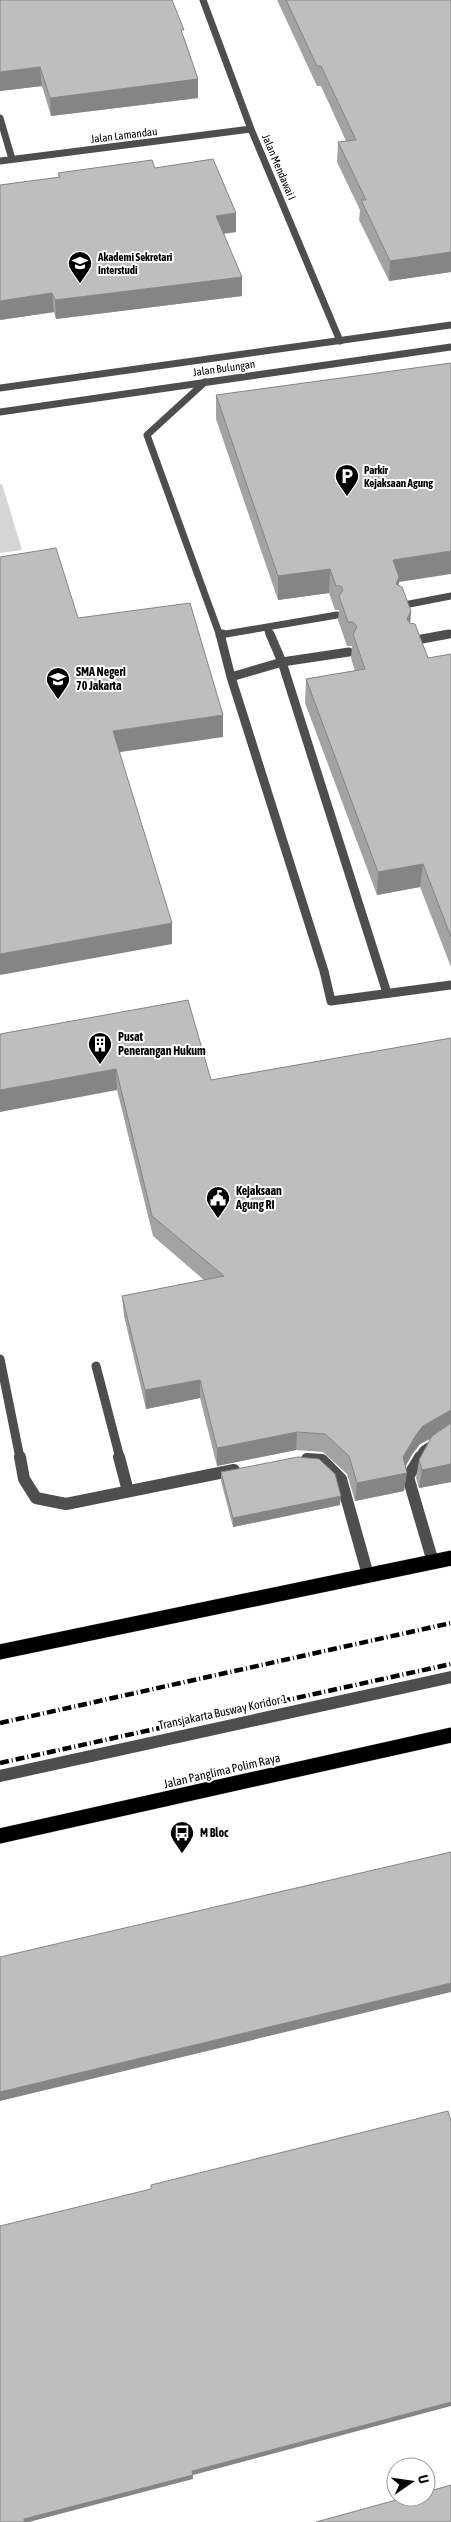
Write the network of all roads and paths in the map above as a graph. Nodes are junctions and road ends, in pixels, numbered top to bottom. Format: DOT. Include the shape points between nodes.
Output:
graph roads {
  1 [pos="203,0"];
  2 [pos="0,118"];
  3 [pos="251,129"];
  4 [pos="12,159"];
  5 [pos="0,161"];
  6 [pos="451,325"];
  7 [pos="340,341"];
  8 [pos="451,346"];
  9 [pos="205,382"];
  10 [pos="0,388"];
  11 [pos="0,412"];
  12 [pos="451,596"];
  13 [pos="399,606"];
  14 [pos="336,616"];
  15 [pos="267,628"];
  16 [pos="451,634"];
  17 [pos="220,635"];
  18 [pos="411,642"];
  19 [pos="349,652"];
  20 [pos="282,662"];
  21 [pos="231,677"];
  22 [pos="451,985"];
  23 [pos="387,993"];
  24 [pos="0,1359"];
  25 [pos="96,1366"];
  26 [pos="451,1432"];
  27 [pos="297,1458"];
  28 [pos="241,1469"];
  29 [pos="128,1491"];
  30 [pos="451,1558"];
  31 [pos="433,1562"];
  32 [pos="368,1575"];
  33 [pos="0,1652"];
  34 [pos="451,1676"];
  35 [pos="451,1735"];
  36 [pos="0,1776"];
  37 [pos="0,1836"];
  1 -- 3 [label="street, Jalan Mendawai I"];
  2 -- 4 [label="street"];
  3 -- 4 [label="street, Jalan Lamandau"];
  3 -- 7 [label="street, Jalan Mendawai I"];
  4 -- 5 [label="street, Jalan Lamandau"];
  6 -- 7 [label="street, Jalan Bulungan"];
  7 -- 10 [label="street, Jalan Bulungan"];
  8 -- 9 [label="street, Jalan Bulungan"];
  9 -- 11 [label="street, Jalan Bulungan"];
  9 -- 17 [label="street" via="147,435"];
  12 -- 13 [label="street"];
  14 -- 15 [label="street"];
  15 -- 17 [label="street"];
  15 -- 20 [label="street"];
  16 -- 18 [label="street"];
  17 -- 21 [label="street"];
  19 -- 20 [label="street"];
  20 -- 21 [label="street"];
  20 -- 23 [label="street"];
  21 -- 23 [label="street" via="331,1000"];
  22 -- 23 [label="street"];
  24 -- 29 [label="street" via="24,1480 36,1498 66,1504"];
  25 -- 29 [label="street"];
  26 -- 31 [label="street" via="424,1450 408,1477"];
  27 -- 32 [label="street" via="322,1460 341,1479"];
  28 -- 29 [label="street"];
  30 -- 31 [label="main road"];
  31 -- 32 [label="main road"];
  32 -- 33 [label="main road"];
  34 -- 36 [label="street, Transjakarta Busway Koridor 1"];
  35 -- 37 [label="main road, Jalan Panglima Polim Raya"];
}
